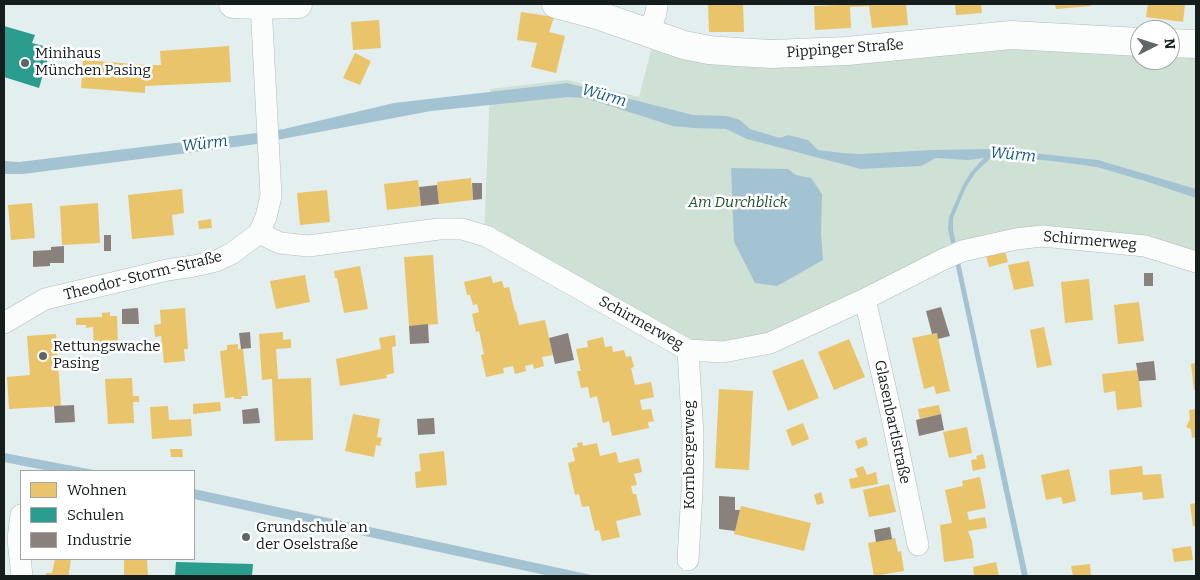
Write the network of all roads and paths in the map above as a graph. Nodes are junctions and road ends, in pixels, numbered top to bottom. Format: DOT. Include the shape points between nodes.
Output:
graph roads {
  1 [pos="233,4"];
  2 [pos="261,4"];
  3 [pos="298,4"];
  4 [pos="556,4"];
  5 [pos="657,4"];
  6 [pos="649,32"];
  7 [pos="1130,41"];
  8 [pos="1180,43"];
  9 [pos="1196,44"];
  10 [pos="259,233"];
  11 [pos="1196,262"];
  12 [pos="865,299"];
  13 [pos="4,323"];
  14 [pos="688,350"];
  15 [pos="20,523"];
  16 [pos="918,545"];
  17 [pos="20,558"];
  18 [pos="20,560"];
  19 [pos="688,560"];
  20 [pos="22,576"];
  1 -- 2 [label="main road"];
  2 -- 3 [label="main road"];
  2 -- 10 [label="street" via="271,196"];
  4 -- 6 [label="main road, Pippinger Straße"];
  5 -- 6 [label="street"];
  6 -- 7 [label="main road, Pippinger Straße" via="684,46 772,54 847,51 1011,35"];
  8 -- 9 [label="main road"];
  10 -- 13 [label="street, Theodor-Storm-Straße" via="216,261 45,299"];
  10 -- 14 [label="street, Schirmerweg" via="280,243 308,246 439,229 462,229 486,236"];
  11 -- 12 [label="street, Schirmerweg" via="1145,246 1042,236 962,252"];
  12 -- 14 [label="street, Schirmerweg" via="770,343 723,352"];
  12 -- 16 [label="street, Glasenbartlstraße"];
  14 -- 19 [label="street, Kornbergerweg" via="693,436"];
  15 -- 17 [label="street"];
  18 -- 20 [label="street"];
}
